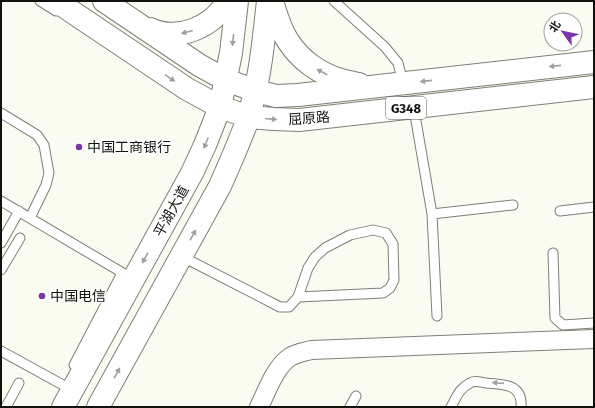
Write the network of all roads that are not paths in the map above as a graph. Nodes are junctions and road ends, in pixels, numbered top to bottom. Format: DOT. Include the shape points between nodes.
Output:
graph roads {
  1 [pos="40,1"];
  2 [pos="104,1"];
  3 [pos="228,1"];
  4 [pos="237,1"];
  5 [pos="268,1"];
  6 [pos="272,1"];
  7 [pos="334,1"];
  8 [pos="61,10"];
  9 [pos="139,24"];
  10 [pos="594,62"];
  11 [pos="226,80"];
  12 [pos="395,84"];
  13 [pos="594,87"];
  14 [pos="256,92"];
  15 [pos="220,106"];
  16 [pos="485,108"];
  17 [pos="1,113"];
  18 [pos="415,115"];
  19 [pos="249,117"];
  20 [pos="299,120"];
  21 [pos="1,200"];
  22 [pos="513,204"];
  23 [pos="594,207"];
  24 [pos="19,211"];
  25 [pos="560,211"];
  26 [pos="432,214"];
  27 [pos="30,218"];
  28 [pos="20,238"];
  29 [pos="1,243"];
  30 [pos="553,253"];
  31 [pos="181,256"];
  32 [pos="1,270"];
  33 [pos="128,276"];
  34 [pos="298,297"];
  35 [pos="437,316"];
  36 [pos="594,323"];
  37 [pos="594,339"];
  38 [pos="1,351"];
  39 [pos="20,383"];
  40 [pos="65,387"];
  41 [pos="356,396"];
  42 [pos="6,407"];
  43 [pos="98,407"];
  44 [pos="259,407"];
  45 [pos="350,407"];
  46 [pos="451,407"];
  47 [pos="521,407"];
  1 -- 8 [label="lane"];
  2 -- 9 [label="main road, 屈原路"];
  3 -- 9 [label="main road, one-way" via="216,16 203,26 187,33 171,34"];
  4 -- 11 [label="main road, 平湖大道, one-way"];
  5 -- 14 [label="main road"];
  12 -- 6 [label="main road, one-way" via="363,84 341,80 320,72 302,59 288,41"];
  7 -- 12 [label="lane" via="385,47 398,63"];
  8 -- 15 [label="main road, 屈原路, one-way" via="137,61"];
  9 -- 11 [label="main road, 屈原路" via="199,65"];
  10 -- 12 [label="main road, 屈原路 / G348, one-way"];
  11 -- 14 [label="main road, 屈原路 / G348"];
  11 -- 15 [label="main road, 平湖大道"];
  12 -- 14 [label="main road, 屈原路 / G348" via="298,95 276,96"];
  13 -- 20 [label="main road, 屈原路 / G348"];
  14 -- 19 [label="main road"];
  15 -- 19 [label="main road, 屈原路 / G348"];
  15 -- 33 [label="main road, 平湖大道, one-way" via="192,173"];
  16 -- 18 [label="lane"];
  17 -- 27 [label="lane" via="37,135 44,145 49,173"];
  18 -- 20 [label="lane"];
  18 -- 26 [label="lane"];
  19 -- 20 [label="main road, 屈原路 / G348, one-way"];
  31 -- 19 [label="main road, one-way" via="220,186"];
  21 -- 24 [label="lane"];
  22 -- 26 [label="lane"];
  23 -- 25 [label="lane"];
  24 -- 27 [label="lane"];
  24 -- 29 [label="lane"];
  26 -- 35 [label="lane"];
  27 -- 33 [label="lane"];
  28 -- 32 [label="lane"];
  30 -- 36 [label="lane" via="554,318 563,325"];
  31 -- 34 [label="lane" via="280,307 289,307"];
  43 -- 31 [label="main road, one-way"];
  33 -- 40 [label="main road, 平湖大道"];
  33 -- 40 [label="lane"];
  34 -- 34 [label="lane" via="308,268 325,248 350,235 373,230 386,233 392,244 394,280 390,288 382,293"];
  37 -- 44 [label="street" via="301,352 282,364"];
  38 -- 40 [label="lane"];
  39 -- 42 [label="lane"];
  41 -- 45 [label="lane"];
  47 -- 46 [label="lane, one-way" via="522,399 516,389 505,384 472,382 460,390"];
}
